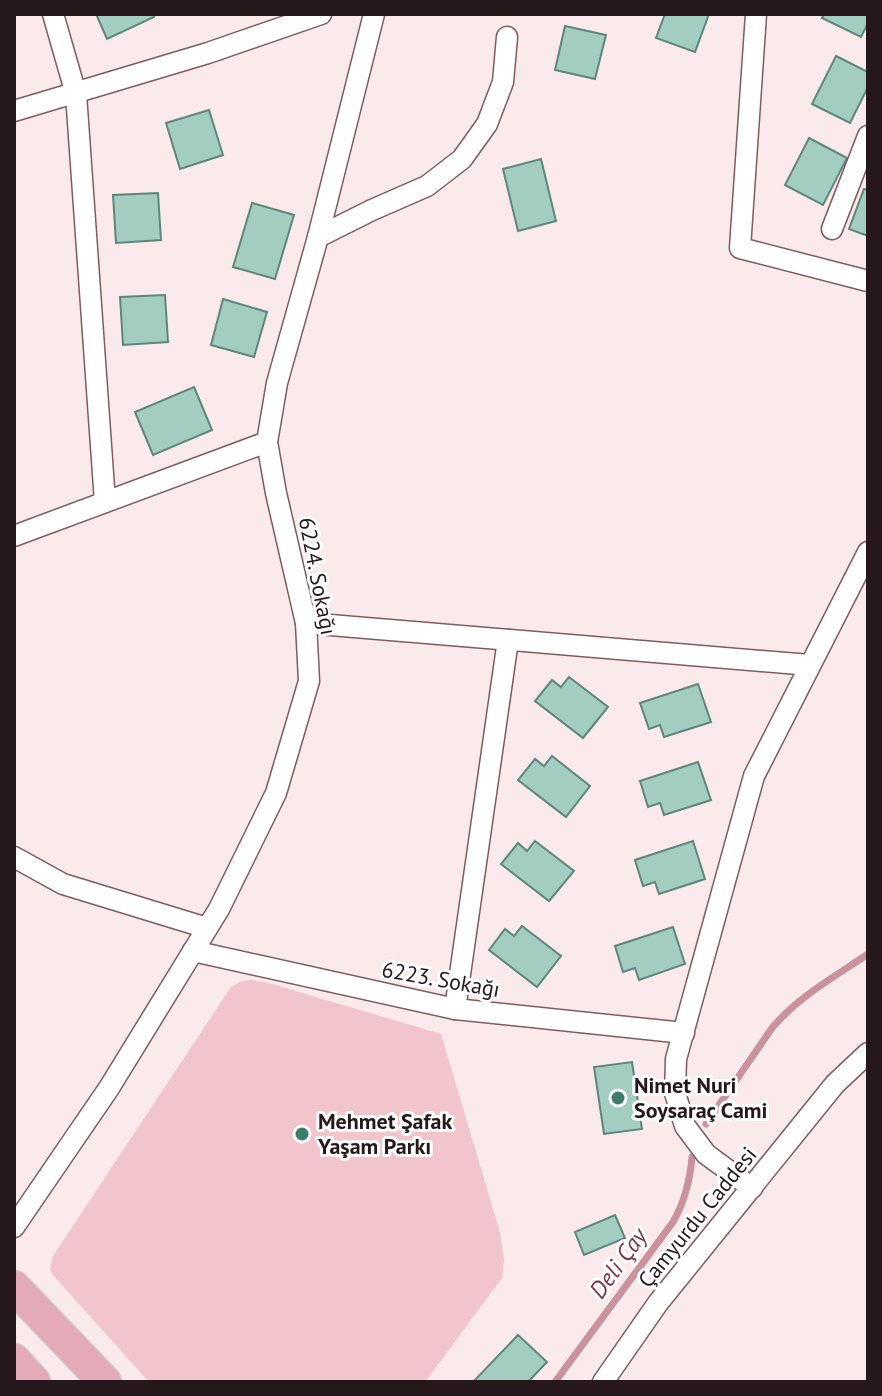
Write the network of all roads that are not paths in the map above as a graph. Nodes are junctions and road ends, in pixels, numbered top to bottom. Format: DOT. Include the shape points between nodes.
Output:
graph roads {
  1 [pos="53,14"];
  2 [pos="321,14"];
  3 [pos="374,14"];
  4 [pos="756,14"];
  5 [pos="507,37"];
  6 [pos="76,94"];
  7 [pos="14,111"];
  8 [pos="868,136"];
  9 [pos="832,229"];
  10 [pos="318,237"];
  11 [pos="868,281"];
  12 [pos="267,442"];
  13 [pos="105,502"];
  14 [pos="14,536"];
  15 [pos="868,552"];
  16 [pos="306,623"];
  17 [pos="508,640"];
  18 [pos="810,665"];
  19 [pos="14,857"];
  20 [pos="207,928"];
  21 [pos="193,951"];
  22 [pos="455,1009"];
  23 [pos="684,1033"];
  24 [pos="868,1053"];
  25 [pos="752,1188"];
  26 [pos="14,1227"];
  27 [pos="14,1287"];
  28 [pos="105,1382"];
  29 [pos="603,1382"];
  1 -- 6 [label="street"];
  2 -- 6 [label="street"];
  3 -- 10 [label="street, 6224. Sokağı"];
  4 -- 11 [label="street" via="740,248"];
  5 -- 10 [label="street" via="503,82 487,124 462,159 427,186"];
  6 -- 7 [label="street"];
  6 -- 13 [label="street"];
  8 -- 9 [label="street"];
  10 -- 12 [label="street, 6224. Sokağı" via="277,383"];
  12 -- 13 [label="street"];
  12 -- 16 [label="street, 6224. Sokağı"];
  13 -- 14 [label="street"];
  15 -- 18 [label="street"];
  16 -- 17 [label="street"];
  16 -- 20 [label="street, 6224. Sokağı" via="309,681 276,793"];
  17 -- 18 [label="street"];
  17 -- 22 [label="street"];
  18 -- 23 [label="street" via="754,776"];
  19 -- 20 [label="street" via="63,884"];
  20 -- 21 [label="street, 6224. Sokağı"];
  21 -- 22 [label="street, 6223. Sokağı"];
  21 -- 26 [label="street, 6224. Sokağı" via="109,1088"];
  22 -- 23 [label="street, 6223. Sokağı"];
  23 -- 25 [label="street" via="676,1059 675,1093 685,1126 706,1154"];
  24 -- 25 [label="street, Çamyurdu Caddesi" via="835,1084"];
  25 -- 29 [label="street, Çamyurdu Caddesi" via="658,1303"];
  27 -- 28 [label="main road"];
}
